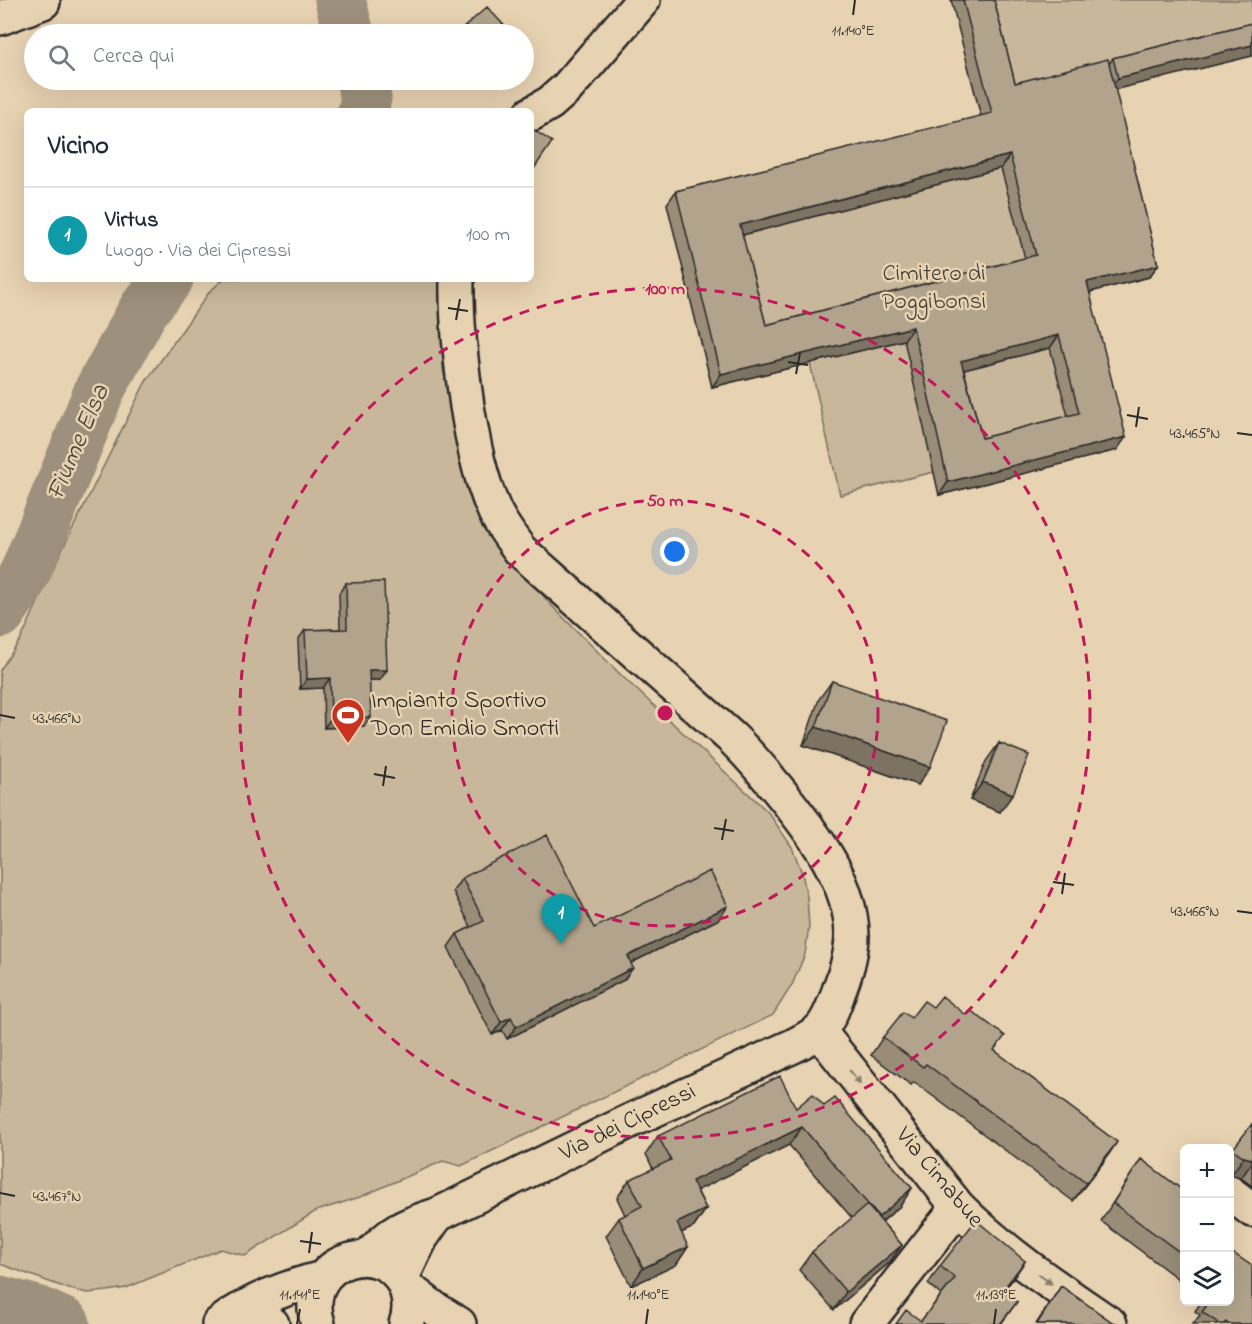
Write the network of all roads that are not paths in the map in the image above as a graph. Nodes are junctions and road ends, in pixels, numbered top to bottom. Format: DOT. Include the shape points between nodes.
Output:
graph roads {
  1 [pos="643,0"];
  2 [pos="43,2"];
  3 [pos="0,18"];
  4 [pos="534,112"];
  5 [pos="457,282"];
  6 [pos="819,1031"];
  7 [pos="1234,1196"];
  8 [pos="958,1207"];
  9 [pos="1252,1210"];
  10 [pos="436,1215"];
  11 [pos="368,1258"];
  12 [pos="323,1278"];
  13 [pos="403,1282"];
  14 [pos="220,1324"];
  15 [pos="272,1324"];
  16 [pos="318,1324"];
  17 [pos="406,1324"];
  18 [pos="459,1324"];
  19 [pos="866,1324"];
  20 [pos="1110,1324"];
  1 -- 4 [label="street" via="567,88"];
  2 -- 3 [label="street"];
  5 -- 6 [label="street" via="456,312 470,424 484,484 504,529 549,577 752,758 803,821 833,869 848,907 852,946 837,996"];
  6 -- 8 [label="street, Via Cimabue, one-way"];
  6 -- 10 [label="street, Via dei Cipressi"];
  7 -- 9 [label="street"];
  8 -- 19 [label="street"];
  8 -- 20 [label="street, Via Cimabue, one-way" via="1029,1267"];
  10 -- 11 [label="street, Via dei Cipressi" via="391,1235"];
  10 -- 13 [label="street" via="421,1238"];
  11 -- 12 [label="street" via="343,1262"];
  11 -- 13 [label="street" via="393,1269"];
  12 -- 14 [label="street" via="263,1299"];
  12 -- 16 [label="street" via="314,1300"];
  13 -- 17 [label="street" via="410,1301"];
  13 -- 18 [label="street"];
  14 -- 15 [label="street"];
}
